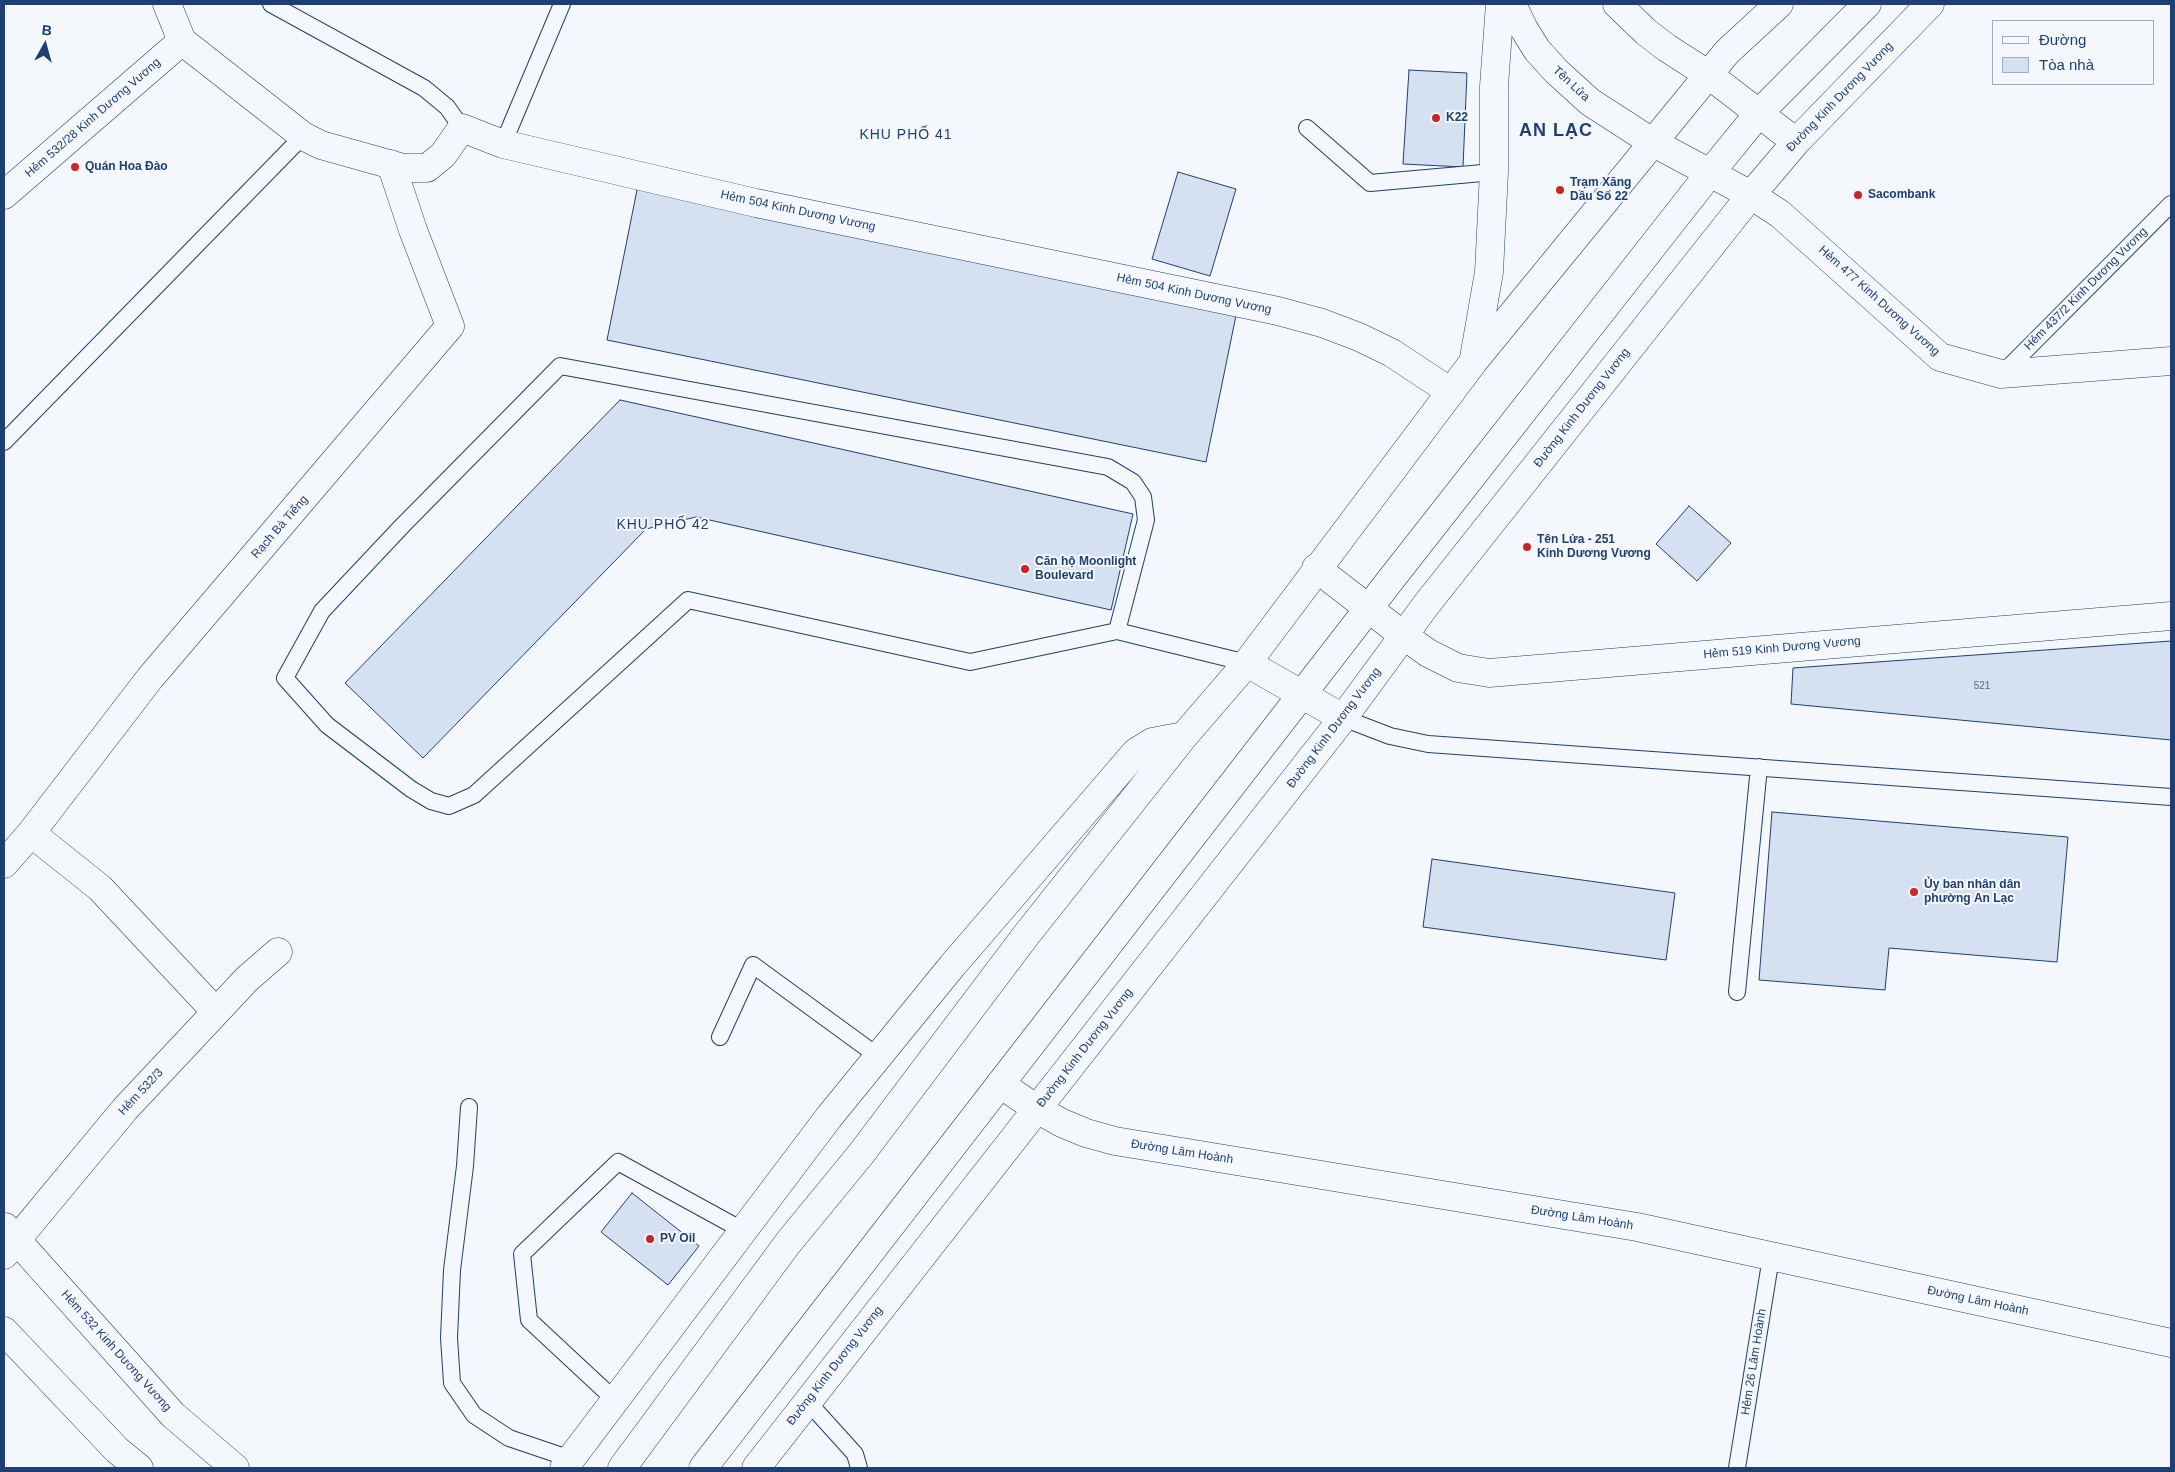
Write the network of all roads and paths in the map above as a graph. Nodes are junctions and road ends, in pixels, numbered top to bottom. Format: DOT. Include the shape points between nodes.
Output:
graph roads {
  1 [pos="167,4"];
  2 [pos="271,4"];
  3 [pos="562,4"];
  4 [pos="1500,4"];
  5 [pos="1512,4"];
  6 [pos="1617,4"];
  7 [pos="1868,4"];
  8 [pos="1930,4"];
  9 [pos="1774,7"];
  10 [pos="182,41"];
  11 [pos="1709,75"];
  12 [pos="1759,113"];
  13 [pos="462,128"];
  14 [pos="1307,128"];
  15 [pos="303,136"];
  16 [pos="1652,142"];
  17 [pos="1796,142"];
  18 [pos="502,144"];
  19 [pos="391,164"];
  20 [pos="1494,172"];
  21 [pos="1710,173"];
  22 [pos="1751,194"];
  23 [pos="4,195"];
  24 [pos="2171,204"];
  25 [pos="1474,361"];
  26 [pos="2171,361"];
  27 [pos="2001,374"];
  28 [pos="1451,392"];
  29 [pos="4,442"];
  30 [pos="1316,568"];
  31 [pos="1369,608"];
  32 [pos="2171,616"];
  33 [pos="1117,631"];
  34 [pos="1403,635"];
  35 [pos="1247,662"];
  36 [pos="1303,694"];
  37 [pos="1343,718"];
  38 [pos="1184,736"];
  39 [pos="1759,767"];
  40 [pos="2171,797"];
  41 [pos="30,833"];
  42 [pos="4,864"];
  43 [pos="278,952"];
  44 [pos="1737,992"];
  45 [pos="216,1012"];
  46 [pos="720,1037"];
  47 [pos="879,1057"];
  48 [pos="1000,1084"];
  49 [pos="469,1107"];
  50 [pos="1037,1110"];
  51 [pos="742,1230"];
  52 [pos="8,1241"];
  53 [pos="1771,1257"];
  54 [pos="4,1331"];
  55 [pos="2171,1343"];
  56 [pos="616,1401"];
  57 [pos="808,1402"];
  58 [pos="568,1464"];
  59 [pos="139,1468"];
  60 [pos="234,1468"];
  61 [pos="622,1468"];
  62 [pos="702,1468"];
  63 [pos="756,1468"];
  64 [pos="859,1468"];
  65 [pos="1737,1468"];
  1 -- 10 [label="main road"];
  2 -- 13 [label="lane" via="424,88 447,107"];
  3 -- 18 [label="lane"];
  4 -- 20 [label="main road" via="1494,86"];
  5 -- 16 [label="main road, Tên Lửa" via="1537,50 1556,71 1590,102"];
  6 -- 11 [label="main road" via="1660,43"];
  7 -- 12 [label="main road"];
  8 -- 17 [label="main road, Đường Kinh Dương Vương"];
  9 -- 11 [label="main road" via="1727,52"];
  10 -- 15 [label="main road"];
  10 -- 23 [label="main road, Hẻm 532/28 Kinh Dương Vương"];
  11 -- 12 [label="main road"];
  11 -- 16 [label="main road"];
  12 -- 17 [label="main road"];
  12 -- 21 [label="main road"];
  13 -- 18 [label="main road, Hẻm 504 Kinh Dương Vương"];
  13 -- 19 [label="main road" via="444,155 427,168 403,168"];
  14 -- 20 [label="lane" via="1370,183"];
  15 -- 19 [label="main road" via="321,146"];
  15 -- 29 [label="lane"];
  16 -- 21 [label="main road, Tên Lửa"];
  16 -- 25 [label="main road"];
  17 -- 22 [label="main road, Đường Kinh Dương Vương"];
  18 -- 28 [label="main road, Hẻm 504 Kinh Dương Vương" via="756,203 1278,311 1359,337 1392,353"];
  19 -- 41 [label="main road, Rạch Bà Tiếng" via="450,326 150,678"];
  20 -- 25 [label="main road" via="1489,272"];
  21 -- 22 [label="main road, Hẻm 477 Kinh Dương Vương"];
  21 -- 31 [label="main road"];
  22 -- 27 [label="main road, Hẻm 477 Kinh Dương Vương" via="1780,214 1940,357"];
  22 -- 34 [label="main road, Đường Kinh Dương Vương"];
  24 -- 27 [label="lane, Hẻm 437/2 Kinh Dương Vương"];
  25 -- 28 [label="main road"];
  26 -- 27 [label="main road, Hẻm 477 Kinh Dương Vương"];
  28 -- 30 [label="main road"];
  30 -- 31 [label="main road, Hẻm 519 Kinh Dương Vương"];
  30 -- 35 [label="main road"];
  31 -- 34 [label="main road, Hẻm 519 Kinh Dương Vương"];
  31 -- 36 [label="main road"];
  32 -- 34 [label="main road, Hẻm 519 Kinh Dương Vương" via="1489,673 1458,668 1428,654"];
  33 -- 33 [label="lane" via="1146,520 1143,497 1133,482 1108,467 560,366 322,611 285,678 327,725 411,789 431,801 449,806 474,795 688,600 970,662"];
  33 -- 35 [label="lane"];
  34 -- 37 [label="main road, Đường Kinh Dương Vương"];
  35 -- 36 [label="main road"];
  35 -- 38 [label="main road"];
  36 -- 37 [label="main road"];
  36 -- 48 [label="main road"];
  37 -- 39 [label="lane" via="1390,736 1428,744"];
  37 -- 50 [label="main road, Đường Kinh Dương Vương"];
  38 -- 47 [label="main road" via="1152,742 1132,756 952,966"];
  38 -- 61 [label="main road" via="1027,934 861,1154 788,1243"];
  39 -- 40 [label="lane"];
  39 -- 44 [label="lane"];
  41 -- 42 [label="main road, Rạch Bà Tiếng"];
  41 -- 45 [label="main road" via="100,888"];
  43 -- 45 [label="main road, Hẻm 532/3"];
  45 -- 52 [label="main road, Hẻm 532/3"];
  46 -- 47 [label="lane" via="753,965"];
  47 -- 51 [label="main road"];
  48 -- 50 [label="main road, Đường Lâm Hoành"];
  48 -- 62 [label="main road"];
  49 -- 58 [label="lane" via="452,1270 449,1338 452,1383 474,1415 509,1438"];
  50 -- 53 [label="main road, Đường Lâm Hoành" via="1086,1133 1115,1141 1637,1227"];
  50 -- 57 [label="main road, Đường Kinh Dương Vương"];
  51 -- 56 [label="main road"];
  51 -- 56 [label="lane" via="618,1162 522,1254 529,1320"];
  52 -- 60 [label="main road, Hẻm 532 Kinh Dương Vương" via="173,1415"];
  53 -- 55 [label="main road, Đường Lâm Hoành"];
  53 -- 65 [label="lane, Hẻm 26 Lâm Hoành"];
  54 -- 59 [label="main road"];
  56 -- 58 [label="main road"];
  57 -- 63 [label="main road, Đường Kinh Dương Vương"];
  57 -- 64 [label="lane" via="855,1454"];
}
